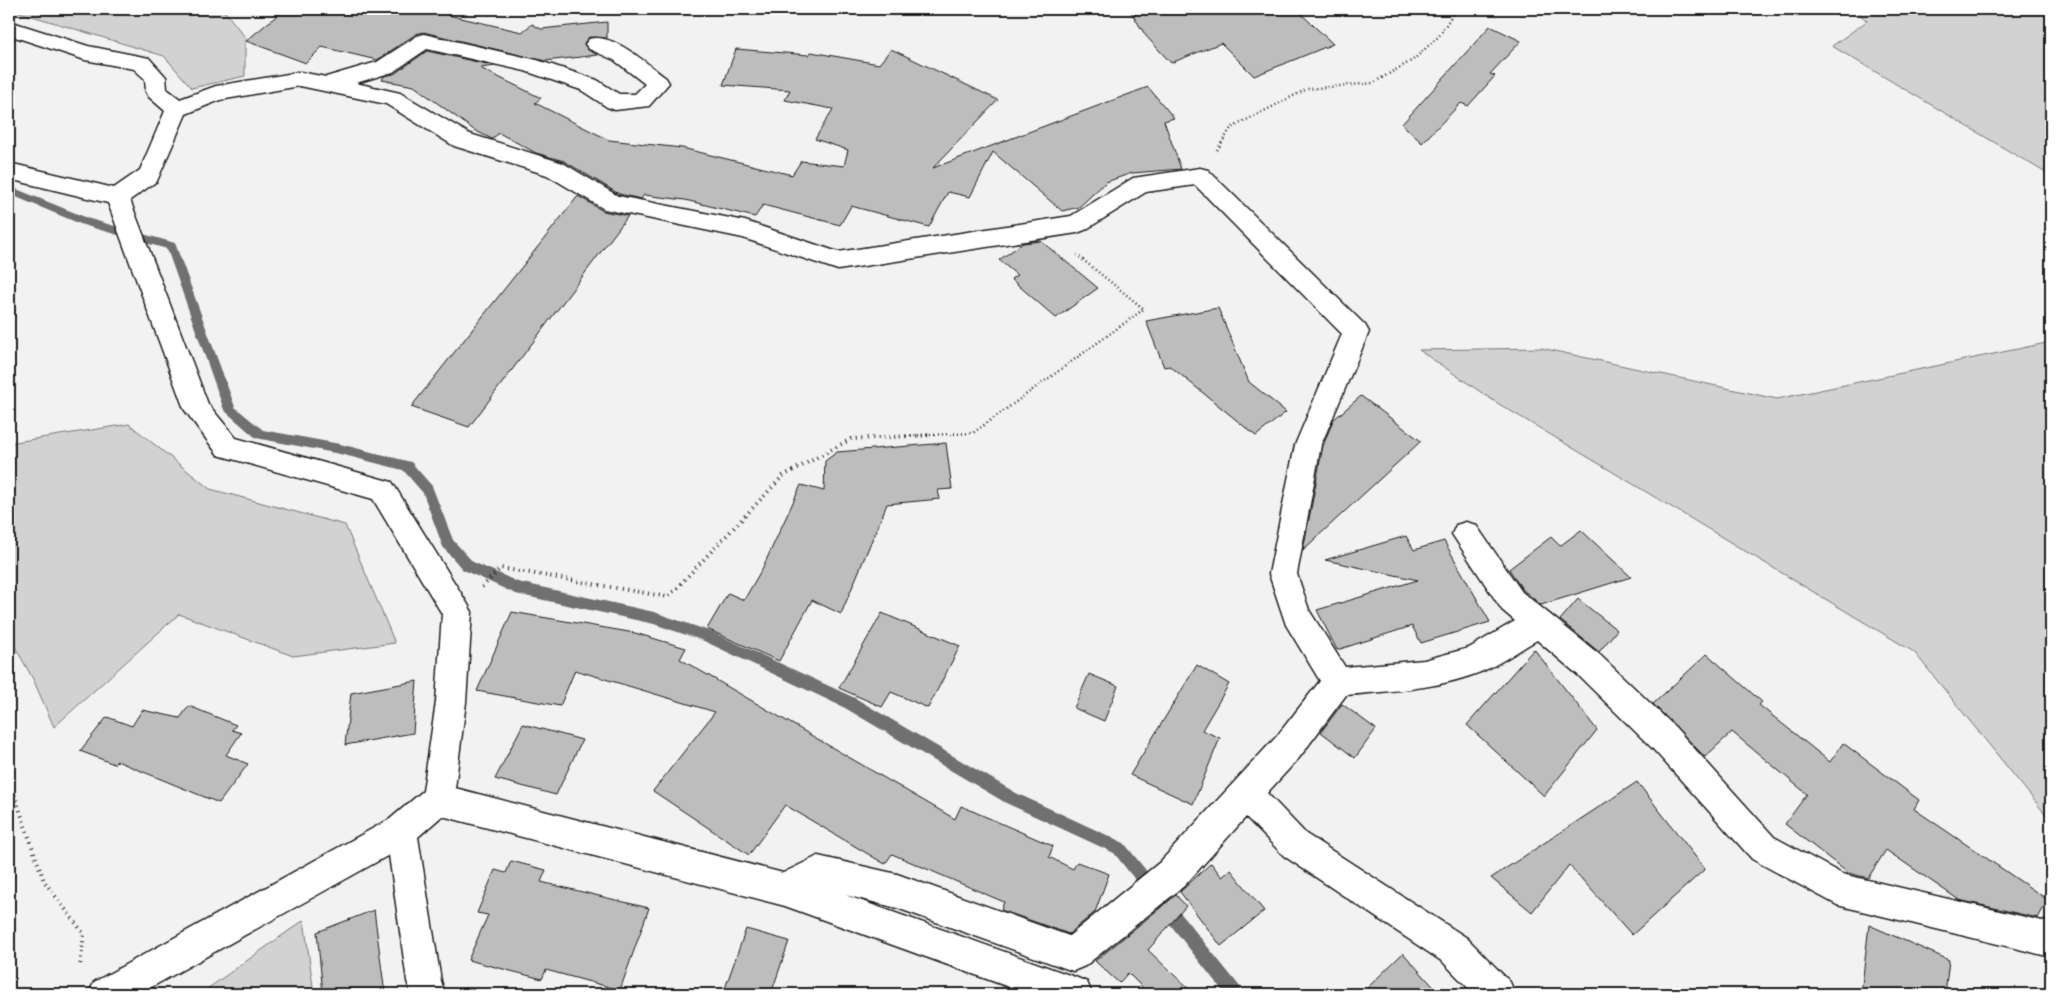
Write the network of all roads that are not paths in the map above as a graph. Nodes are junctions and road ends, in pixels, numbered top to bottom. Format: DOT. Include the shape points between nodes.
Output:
graph roads {
  1 [pos="9,28"];
  2 [pos="596,44"];
  3 [pos="327,85"];
  4 [pos="177,109"];
  5 [pos="9,171"];
  6 [pos="118,197"];
  7 [pos="1466,534"];
  8 [pos="1538,623"];
  9 [pos="1338,682"];
  10 [pos="1246,794"];
  11 [pos="438,800"];
  12 [pos="401,830"];
  13 [pos="785,890"];
  14 [pos="2051,940"];
  15 [pos="106,994"];
  16 [pos="428,994"];
  17 [pos="1074,994"];
  18 [pos="1498,994"];
  1 -- 4 [label="street" via="84,53 141,64 155,77 157,92"];
  2 -- 3 [label="street" via="621,55 658,83 640,101 614,102 588,85 529,66 424,41 385,67"];
  3 -- 4 [label="street" via="300,79 281,82 216,93"];
  3 -- 9 [label="street" via="392,98 462,140 554,170 612,203 744,230 838,261 1076,224 1141,184 1200,176 1356,332 1308,445 1283,574 1296,616"];
  4 -- 6 [label="street" via="149,175"];
  5 -- 6 [label="street"];
  6 -- 11 [label="street" via="197,408 227,447 382,490 457,612 451,702"];
  7 -- 8 [label="street" via="1512,601"];
  8 -- 9 [label="street" via="1475,660 1424,674"];
  8 -- 14 [label="street" via="1589,665 1664,738 1763,848 1837,889"];
  9 -- 10 [label="street" via="1288,747"];
  10 -- 13 [label="street" via="1172,874 1073,954 897,891 818,872"];
  10 -- 18 [label="street" via="1296,845 1455,950"];
  11 -- 12 [label="street"];
  11 -- 13 [label="street"];
  12 -- 15 [label="street"];
  12 -- 16 [label="street"];
  13 -- 17 [label="street"];
}
